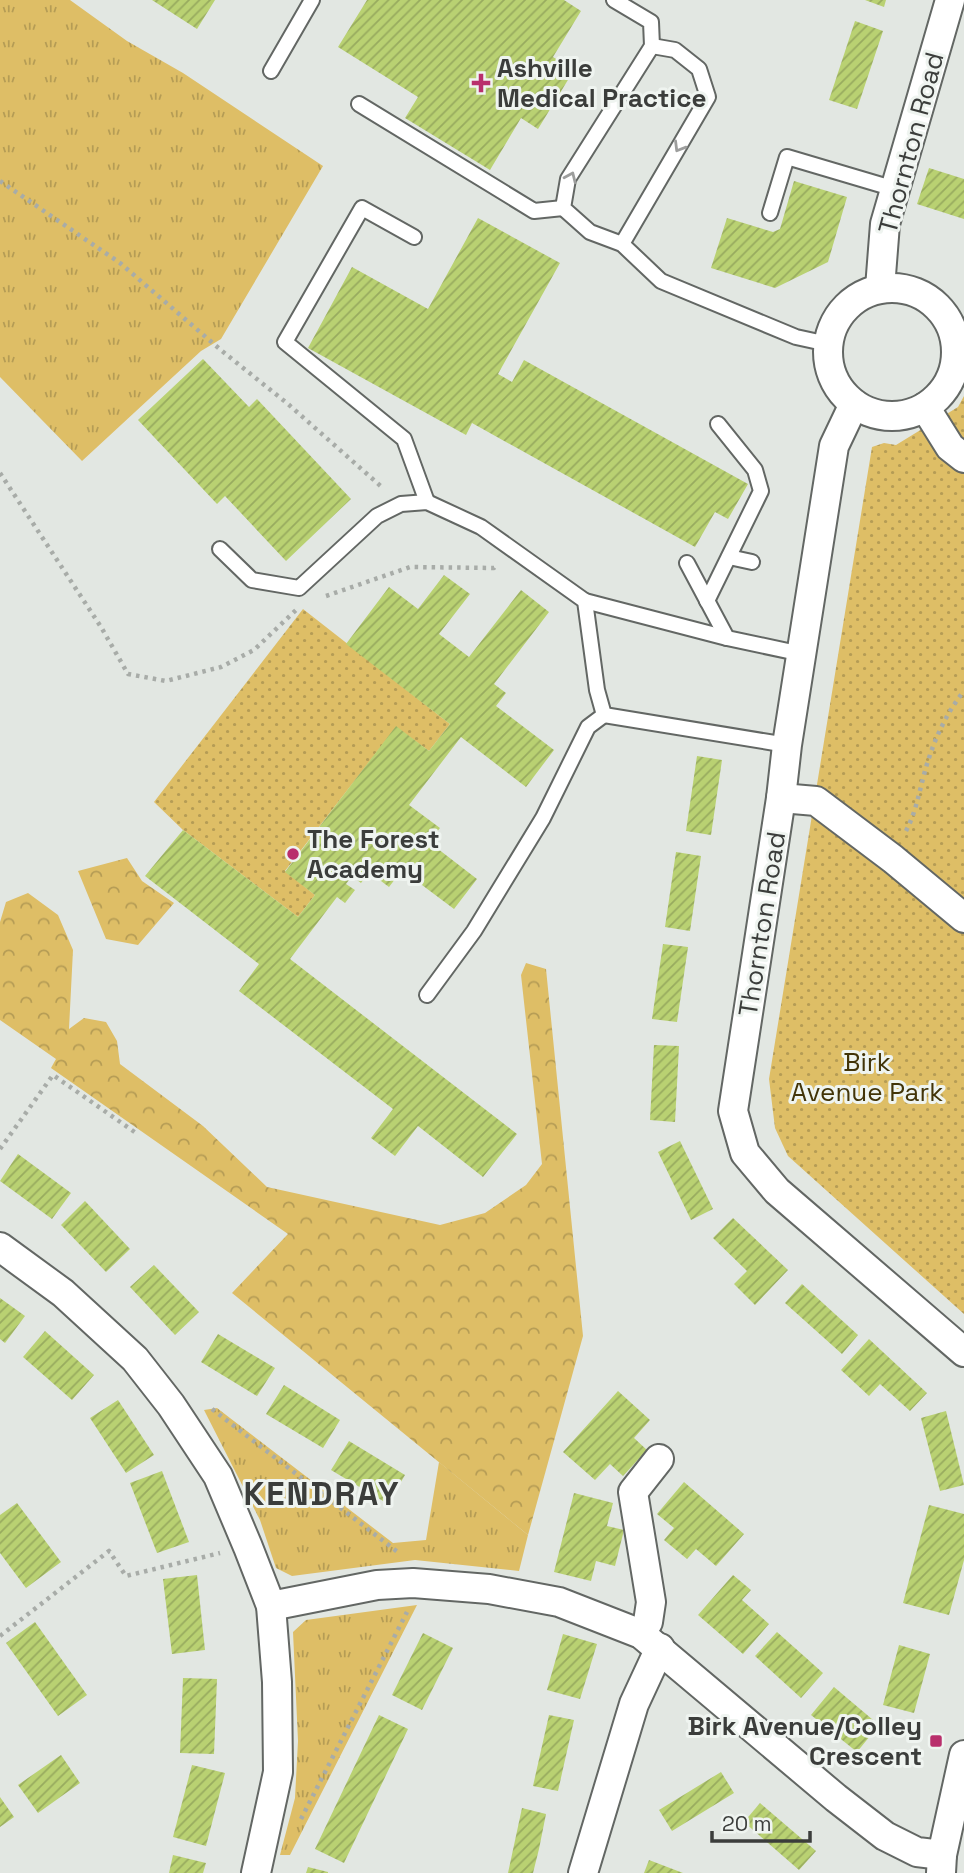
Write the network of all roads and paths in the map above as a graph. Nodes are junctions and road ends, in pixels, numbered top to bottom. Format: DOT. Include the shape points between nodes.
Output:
graph roads {
  1 [pos="312,0"];
  2 [pos="614,0"];
  3 [pos="950,0"];
  4 [pos="652,46"];
  5 [pos="271,71"];
  6 [pos="359,104"];
  7 [pos="0,181"];
  8 [pos="895,189"];
  9 [pos="563,208"];
  10 [pos="769,213"];
  11 [pos="414,237"];
  12 [pos="622,244"];
  13 [pos="880,288"];
  14 [pos="959,333"];
  15 [pos="828,344"];
  16 [pos="854,404"];
  17 [pos="925,407"];
  18 [pos="718,424"];
  19 [pos="964,458"];
  20 [pos="0,473"];
  21 [pos="427,502"];
  22 [pos="401,505"];
  23 [pos="512,547"];
  24 [pos="220,550"];
  25 [pos="729,557"];
  26 [pos="752,562"];
  27 [pos="687,564"];
  28 [pos="314,600"];
  29 [pos="585,601"];
  30 [pos="707,601"];
  31 [pos="302,604"];
  32 [pos="727,638"];
  33 [pos="802,654"];
  34 [pos="964,691"];
  35 [pos="604,715"];
  36 [pos="787,745"];
  37 [pos="781,798"];
  38 [pos="893,859"];
  39 [pos="964,918"];
  40 [pos="427,995"];
  41 [pos="136,1133"];
  42 [pos="0,1149"];
  43 [pos="0,1247"];
  44 [pos="964,1352"];
  45 [pos="171,1405"];
  46 [pos="659,1459"];
  47 [pos="248,1547"];
  48 [pos="413,1583"];
  49 [pos="271,1606"];
  50 [pos="0,1636"];
  51 [pos="651,1641"];
  52 [pos="964,1755"];
  53 [pos="298,1825"];
  54 [pos="942,1864"];
  55 [pos="256,1873"];
  56 [pos="583,1873"];
  1 -- 5 [label="lane"];
  2 -- 4 [label="lane" via="650,22"];
  3 -- 8 [label="street, Thornton Road"];
  9 -- 4 [label="lane, one-way" via="568,179"];
  4 -- 12 [label="lane, one-way" via="675,50 699,69 708,97"];
  6 -- 9 [label="lane" via="534,211"];
  7 -- 22 [label="path" via="120,263"];
  8 -- 10 [label="lane" via="787,157"];
  8 -- 13 [label="street, Thornton Road" via="885,224"];
  9 -- 12 [label="lane" via="590,232"];
  11 -- 21 [label="lane" via="362,208 285,342 404,439"];
  12 -- 15 [label="lane" via="661,281 796,337"];
  13 -- 14 [label="street" via="917,293"];
  13 -- 15 [label="street" via="845,307"];
  14 -- 17 [label="street" via="951,378"];
  15 -- 16 [label="street" via="833,377"];
  16 -- 17 [label="street" via="887,416"];
  16 -- 33 [label="street, Thornton Road" via="834,446"];
  17 -- 19 [label="street" via="950,447"];
  18 -- 25 [label="lane" via="755,470 761,491"];
  20 -- 31 [label="path" via="128,674 166,681 221,667 254,650"];
  21 -- 22 [label="lane"];
  21 -- 23 [label="lane"];
  22 -- 24 [label="lane" via="377,516 299,588 252,580"];
  23 -- 28 [label="path" via="494,568 410,567"];
  23 -- 29 [label="lane"];
  25 -- 26 [label="lane"];
  25 -- 30 [label="lane"];
  27 -- 30 [label="lane"];
  29 -- 32 [label="lane"];
  29 -- 35 [label="lane"];
  30 -- 32 [label="lane"];
  32 -- 33 [label="lane"];
  33 -- 36 [label="street, Thornton Road"];
  34 -- 38 [label="path" via="939,730 912,819"];
  35 -- 36 [label="lane"];
  35 -- 40 [label="lane" via="588,727 543,818 474,931"];
  36 -- 37 [label="street, Thornton Road"];
  37 -- 38 [label="street" via="816,801"];
  37 -- 44 [label="street, Thornton Road" via="733,1111 745,1153 777,1191"];
  38 -- 39 [label="street"];
  41 -- 42 [label="path" via="52,1074"];
  43 -- 45 [label="street" via="63,1293 135,1359"];
  45 -- 47 [label="street" via="218,1476"];
  45 -- 48 [label="path" via="205,1404 408,1560"];
  46 -- 51 [label="street" via="633,1492 652,1602"];
  47 -- 49 [label="street"];
  47 -- 50 [label="path" via="126,1576 110,1551"];
  48 -- 49 [label="street"];
  48 -- 51 [label="street" via="489,1589 559,1602"];
  48 -- 53 [label="path" via="408,1610"];
  49 -- 55 [label="street" via="278,1772"];
  51 -- 54 [label="street" via="885,1836"];
  51 -- 56 [label="street"];
  52 -- 54 [label="street"];
}
